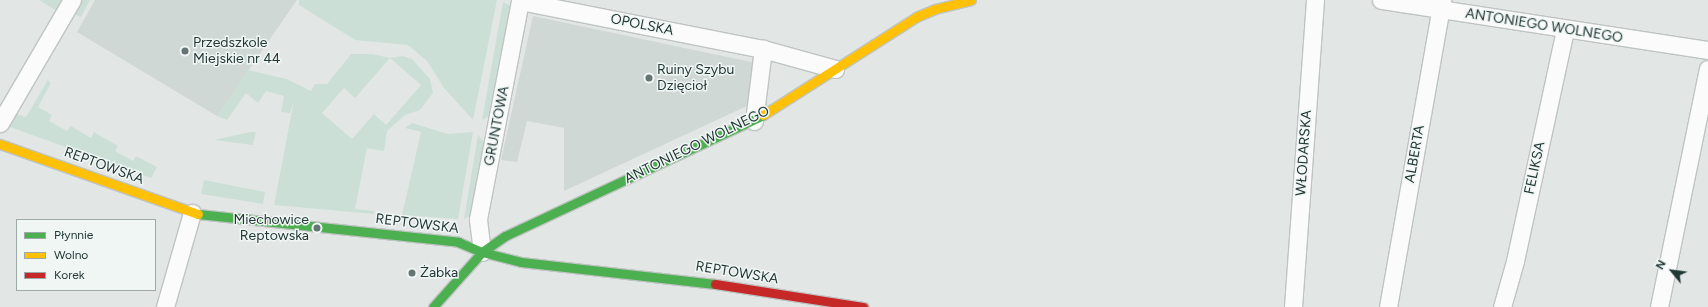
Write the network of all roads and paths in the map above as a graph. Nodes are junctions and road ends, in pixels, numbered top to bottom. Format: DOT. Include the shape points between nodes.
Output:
graph roads {
  1 [pos="72,0"];
  2 [pos="520,0"];
  3 [pos="971,0"];
  4 [pos="1315,0"];
  5 [pos="1381,0"];
  6 [pos="933,4"];
  7 [pos="1441,5"];
  8 [pos="1565,29"];
  9 [pos="763,48"];
  10 [pos="1708,50"];
  11 [pos="835,69"];
  12 [pos="1708,69"];
  13 [pos="754,121"];
  14 [pos="0,123"];
  15 [pos="0,144"];
  16 [pos="192,213"];
  17 [pos="482,252"];
  18 [pos="843,305"];
  19 [pos="166,307"];
  20 [pos="433,307"];
  21 [pos="863,307"];
  22 [pos="1294,307"];
  23 [pos="1388,307"];
  24 [pos="1502,307"];
  25 [pos="1659,307"];
  1 -- 14 [label="street"];
  2 -- 9 [label="street, OPOLSKA"];
  2 -- 17 [label="street, GRUNTOWA" via="478,218"];
  3 -- 6 [label="street, ANTONIEGO WOLNEGO"];
  4 -- 22 [label="street, WŁODARSKA"];
  5 -- 7 [label="street, ANTONIEGO WOLNEGO"];
  6 -- 11 [label="street, ANTONIEGO WOLNEGO" via="916,18"];
  7 -- 8 [label="street, ANTONIEGO WOLNEGO"];
  7 -- 23 [label="street, ALBERTA"];
  8 -- 10 [label="street, ANTONIEGO WOLNEGO"];
  8 -- 24 [label="street, FELIKSA" via="1515,261"];
  9 -- 11 [label="street, OPOLSKA"];
  9 -- 13 [label="street"];
  11 -- 13 [label="street, ANTONIEGO WOLNEGO"];
  12 -- 25 [label="street"];
  13 -- 17 [label="street, ANTONIEGO WOLNEGO" via="505,236"];
  15 -- 16 [label="street, REPTOWSKA"];
  16 -- 17 [label="street, REPTOWSKA" via="458,242"];
  16 -- 19 [label="street"];
  17 -- 18 [label="street, REPTOWSKA" via="521,262 681,279"];
  17 -- 20 [label="street, ANTONIEGO WOLNEGO"];
  18 -- 21 [label="street, REPTOWSKA"];
}
